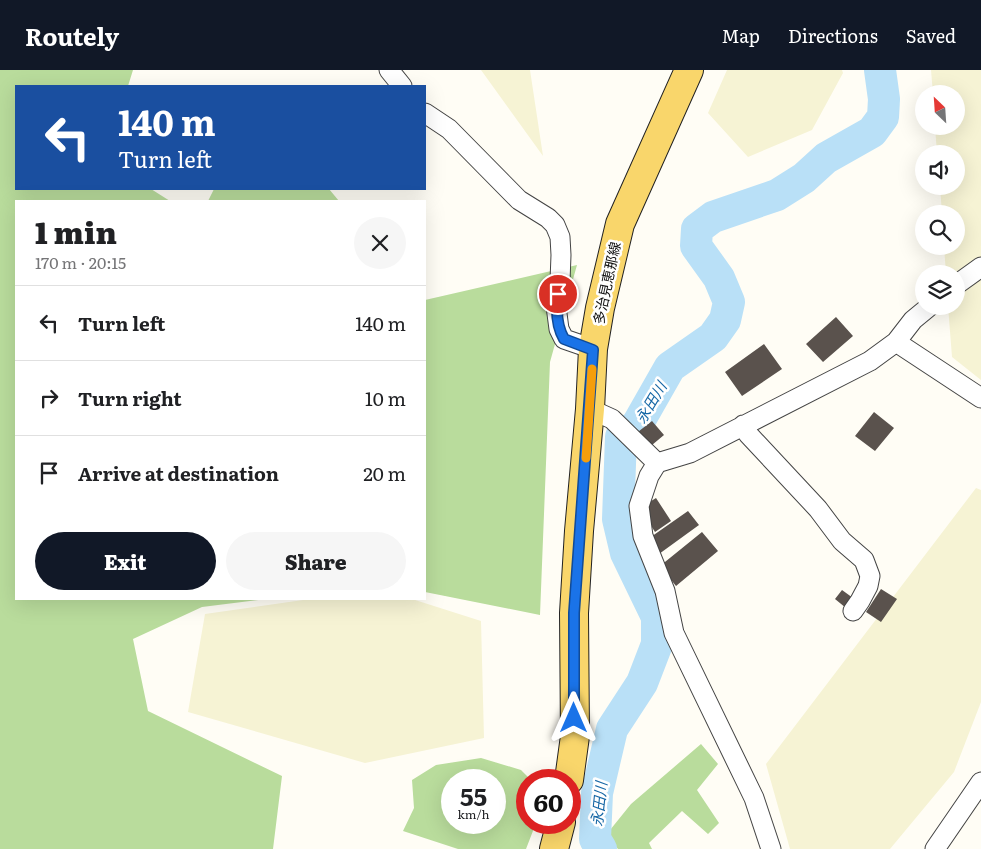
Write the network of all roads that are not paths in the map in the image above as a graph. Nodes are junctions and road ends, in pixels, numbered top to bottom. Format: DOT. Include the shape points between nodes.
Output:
graph roads {
  1 [pos="389,70"];
  2 [pos="689,70"];
  3 [pos="401,85"];
  4 [pos="426,114"];
  5 [pos="981,268"];
  6 [pos="965,279"];
  7 [pos="919,315"];
  8 [pos="896,342"];
  9 [pos="593,350"];
  10 [pos="981,398"];
  11 [pos="590,409"];
  12 [pos="744,425"];
  13 [pos="658,463"];
  14 [pos="853,610"];
  15 [pos="570,769"];
  16 [pos="981,782"];
  17 [pos="558,834"];
  18 [pos="554,849"];
  19 [pos="772,849"];
  20 [pos="935,849"];
  1 -- 3 [label="street"];
  2 -- 9 [label="main road, 多治見恵那線" via="620,224"];
  4 -- 9 [label="street" via="449,129 519,200 555,225 560,237 561,255 556,306 559,330 564,339"];
  5 -- 6 [label="street"];
  7 -- 8 [label="street"];
  8 -- 10 [label="street"];
  8 -- 12 [label="street" via="870,361"];
  9 -- 11 [label="main road, 多治見恵那線"];
  11 -- 13 [label="street" via="612,419"];
  11 -- 15 [label="main road, 多治見恵那線" via="574,604 574,736"];
  12 -- 13 [label="street" via="690,453"];
  12 -- 14 [label="street" via="748,434 818,509 842,541 864,560 870,576 868,586"];
  13 -- 19 [label="street" via="649,476 638,506 643,536 665,592 674,633 754,798"];
  16 -- 20 [label="street"];
  17 -- 18 [label="main road"];
}
